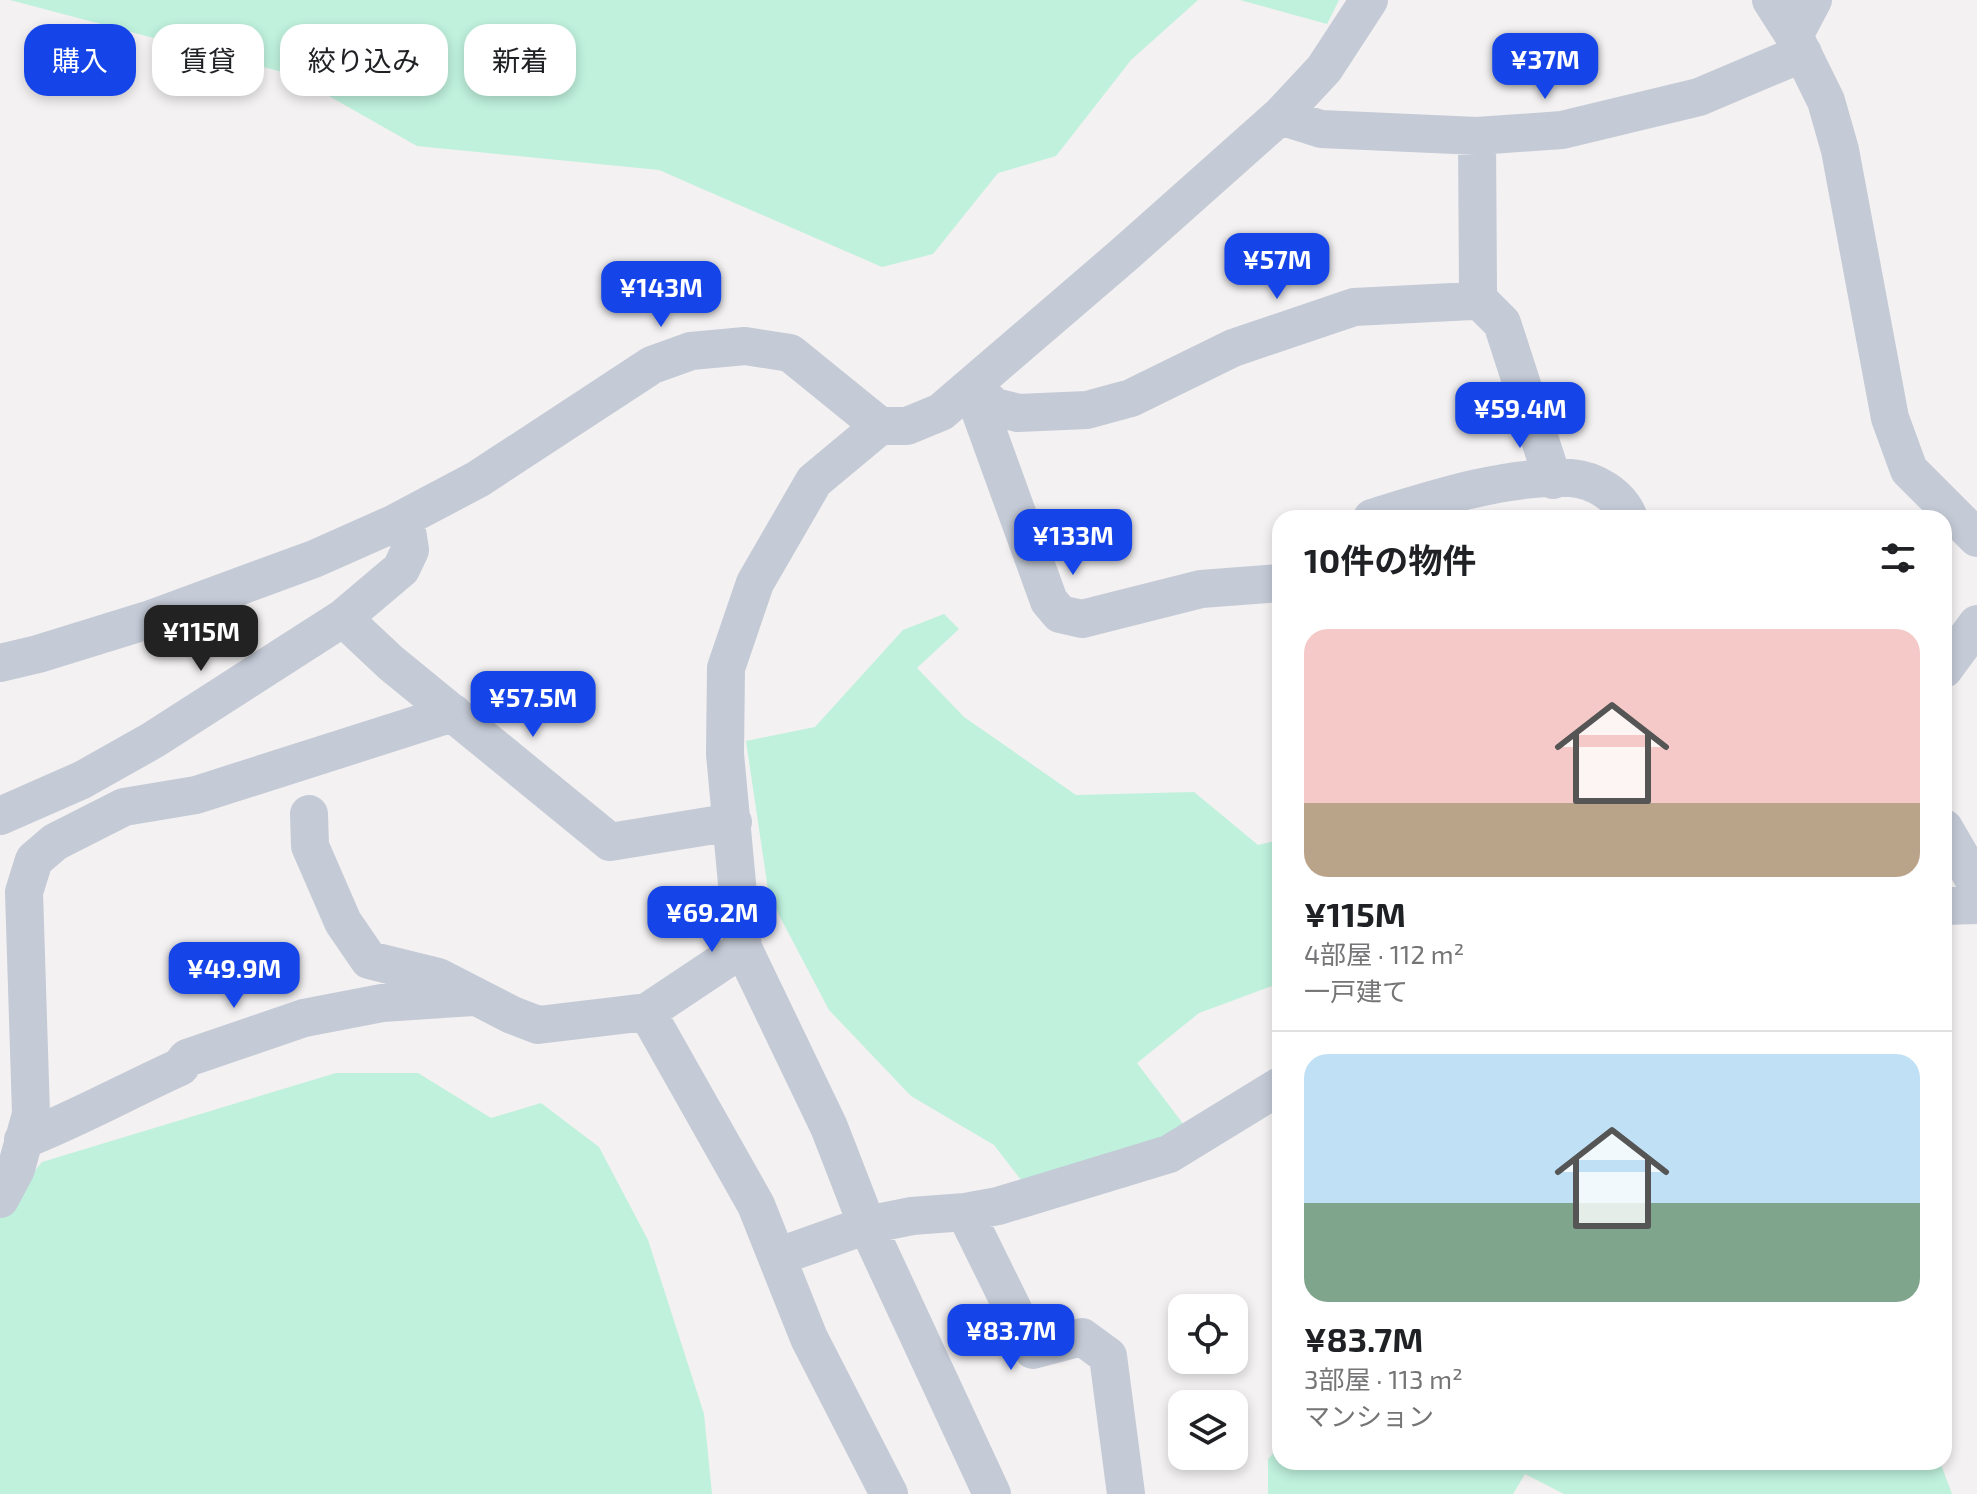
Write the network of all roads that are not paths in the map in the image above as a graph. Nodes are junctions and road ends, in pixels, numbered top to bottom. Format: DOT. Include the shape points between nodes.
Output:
graph roads {
  1 [pos="1369,0"];
  2 [pos="1771,0"];
  3 [pos="1813,0"];
  4 [pos="1798,44"];
  5 [pos="1280,116"];
  6 [pos="1477,136"];
  7 [pos="1475,296"];
  8 [pos="971,386"];
  9 [pos="880,426"];
  10 [pos="1553,480"];
  11 [pos="1397,510"];
  12 [pos="1625,510"];
  13 [pos="1949,510"];
  14 [pos="1952,513"];
  15 [pos="405,518"];
  16 [pos="1977,538"];
  17 [pos="1272,584"];
  18 [pos="343,618"];
  19 [pos="1977,624"];
  20 [pos="1952,658"];
  21 [pos="0,663"];
  22 [pos="453,713"];
  23 [pos="309,814"];
  24 [pos="0,816"];
  25 [pos="733,822"];
  26 [pos="1952,842"];
  27 [pos="15,874"];
  28 [pos="1977,885"];
  29 [pos="1977,905"];
  30 [pos="1952,906"];
  31 [pos="743,948"];
  32 [pos="476,997"];
  33 [pos="647,1012"];
  34 [pos="1272,1091"];
  35 [pos="23,1140"];
  36 [pos="0,1199"];
  37 [pos="965,1212"];
  38 [pos="867,1225"];
  39 [pos="777,1257"];
  40 [pos="889,1494"];
  41 [pos="992,1494"];
  42 [pos="1126,1494"];
  1 -- 5 [label="street" via="1324,69"];
  2 -- 4 [label="street"];
  3 -- 4 [label="street"];
  4 -- 6 [label="street" via="1699,97 1562,130"];
  4 -- 13 [label="street" via="1826,101 1840,150 1890,418 1909,470"];
  5 -- 6 [label="street" via="1321,129"];
  5 -- 8 [label="street"];
  6 -- 7 [label="street"];
  7 -- 8 [label="street" via="1472,301 1354,307 1233,348 1131,398 1087,410 1018,413 995,407"];
  7 -- 10 [label="street" via="1502,323"];
  8 -- 9 [label="street" via="930,417 907,426"];
  8 -- 17 [label="street" via="1049,601 1060,614 1082,619 1201,589"];
  9 -- 15 [label="street" via="790,353 745,346 691,351 652,365 478,479"];
  9 -- 25 [label="street" via="814,481 755,583 726,668 725,754"];
  10 -- 11 [label="street" via="1435,498"];
  10 -- 12 [label="street" via="1573,478 1603,487"];
  14 -- 16 [label="street"];
  15 -- 18 [label="street" via="410,550 401,569"];
  15 -- 21 [label="street" via="314,559 148,620"];
  18 -- 22 [label="street"];
  18 -- 24 [label="street" via="153,740 82,780"];
  19 -- 20 [label="street"];
  22 -- 25 [label="street" via="610,842"];
  22 -- 27 [label="street" via="196,795 124,807 55,842"];
  23 -- 32 [label="street" via="310,846 343,922 369,960 438,977"];
  25 -- 31 [label="street"];
  26 -- 28 [label="street"];
  27 -- 35 [label="street" via="24,892 31,1114"];
  29 -- 30 [label="street"];
  31 -- 33 [label="street"];
  31 -- 38 [label="street" via="829,1127"];
  32 -- 33 [label="street" via="538,1025"];
  32 -- 35 [label="street" via="382,1003 304,1018 187,1058 180,1067"];
  33 -- 39 [label="street" via="756,1205"];
  34 -- 37 [label="street" via="1169,1154"];
  35 -- 36 [label="street" via="16,1169"];
  37 -- 38 [label="street"];
  37 -- 42 [label="street" via="1033,1350 1082,1337 1108,1356"];
  38 -- 39 [label="street"];
  38 -- 41 [label="street"];
  39 -- 40 [label="street" via="809,1338"];
}
